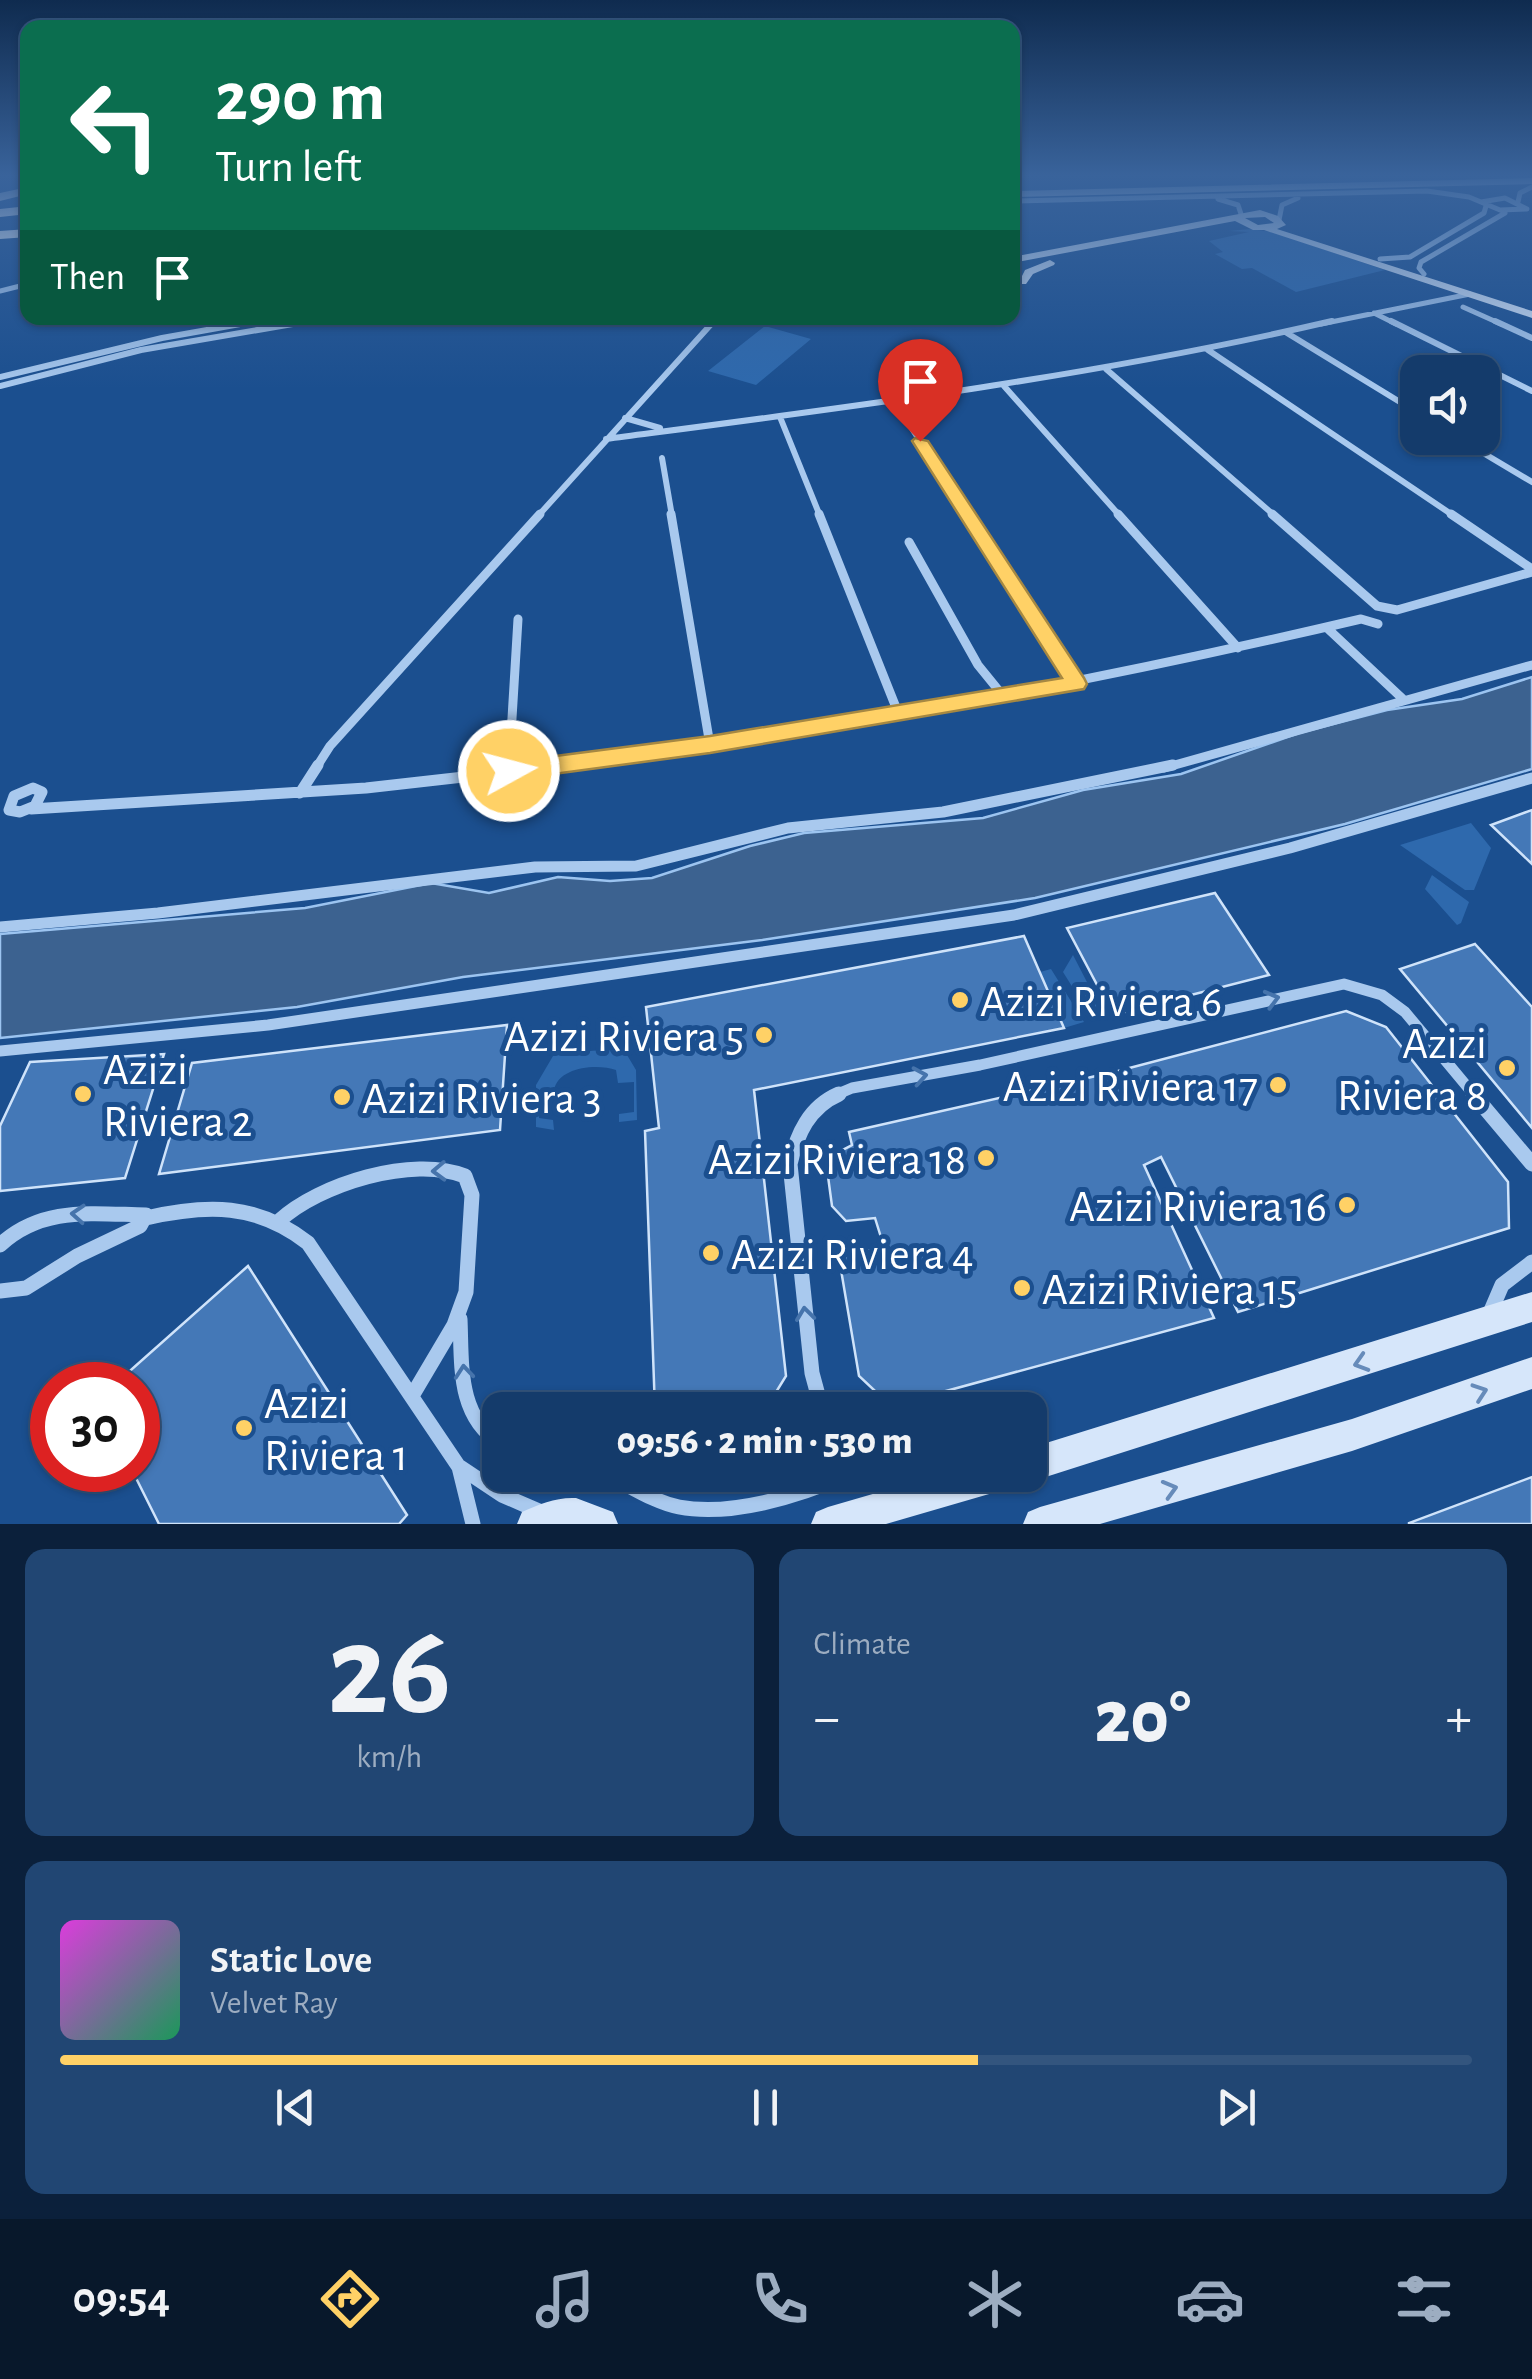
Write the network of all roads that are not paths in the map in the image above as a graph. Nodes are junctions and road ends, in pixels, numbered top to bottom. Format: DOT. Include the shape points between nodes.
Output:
graph roads {
  1 [pos="1101,246"];
  2 [pos="1142,246"];
  3 [pos="1320,246"];
  4 [pos="1339,246"];
  5 [pos="1429,246"];
  6 [pos="1446,246"];
  7 [pos="1380,260"];
  8 [pos="1020,262"];
  9 [pos="1050,262"];
  10 [pos="1020,264"];
  11 [pos="1424,274"];
  12 [pos="1020,280"];
  13 [pos="1440,284"];
  14 [pos="1470,294"];
  15 [pos="1425,300"];
  16 [pos="1464,306"];
  17 [pos="1374,313"];
  18 [pos="1532,313"];
  19 [pos="234,325"];
  20 [pos="289,325"];
  21 [pos="709,325"];
  22 [pos="1286,333"];
  23 [pos="1532,338"];
  24 [pos="1208,350"];
  25 [pos="1106,369"];
  26 [pos="0,378"];
  27 [pos="0,386"];
  28 [pos="1004,386"];
  29 [pos="1532,391"];
  30 [pos="895,402"];
  31 [pos="1400,402"];
  32 [pos="780,416"];
  33 [pos="625,418"];
  34 [pos="736,422"];
  35 [pos="606,439"];
  36 [pos="1487,455"];
  37 [pos="662,458"];
  38 [pos="1532,482"];
  39 [pos="909,542"];
  40 [pos="1532,570"];
  41 [pos="518,619"];
  42 [pos="1378,624"];
  43 [pos="1326,627"];
  44 [pos="1238,648"];
  45 [pos="1532,665"];
  46 [pos="1076,684"];
  47 [pos="1004,697"];
  48 [pos="1404,700"];
  49 [pos="899,715"];
  50 [pos="710,745"];
  51 [pos="509,771"];
  52 [pos="1532,778"];
  53 [pos="300,793"];
  54 [pos="32,809"];
  55 [pos="0,928"];
  56 [pos="0,1051"];
  57 [pos="1532,1164"];
  58 [pos="146,1218"];
  59 [pos="279,1221"];
  60 [pos="0,1245"];
  61 [pos="1532,1262"];
  62 [pos="0,1291"];
  63 [pos="1532,1307"];
  64 [pos="460,1314"];
  65 [pos="1488,1324"];
  66 [pos="1532,1373"];
  67 [pos="817,1392"];
  68 [pos="412,1396"];
  69 [pos="482,1431"];
  70 [pos="1047,1458"];
  71 [pos="459,1467"];
  72 [pos="646,1492"];
  73 [pos="791,1492"];
  74 [pos="938,1492"];
  75 [pos="542,1520"];
  76 [pos="1071,1520"];
  77 [pos="473,1524"];
  78 [pos="601,1524"];
  79 [pos="828,1524"];
  80 [pos="1040,1524"];
  1 -- 8 [label="street"];
  2 -- 9 [label="street"];
  3 -- 13 [label="street"];
  4 -- 7 [label="street"];
  5 -- 7 [label="street" via="1410,257"];
  6 -- 11 [label="street" via="1420,262"];
  7 -- 11 [label="street"];
  9 -- 10 [label="street"];
  9 -- 12 [label="street"];
  11 -- 18 [label="street"];
  13 -- 14 [label="street"];
  13 -- 15 [label="street" via="1442,291"];
  14 -- 15 [label="street"];
  14 -- 18 [label="street"];
  15 -- 17 [label="street"];
  16 -- 23 [label="street"];
  17 -- 22 [label="street"];
  17 -- 29 [label="street"];
  19 -- 26 [label="street"];
  20 -- 27 [label="street" via="141,350"];
  21 -- 33 [label="street"];
  22 -- 24 [label="street"];
  22 -- 31 [label="street"];
  24 -- 25 [label="street"];
  24 -- 40 [label="street"];
  25 -- 28 [label="street"];
  25 -- 40 [label="street" via="1383,608 1397,610"];
  28 -- 30 [label="street"];
  28 -- 44 [label="street"];
  30 -- 32 [label="street"];
  30 -- 46 [label="street"];
  32 -- 34 [label="street"];
  32 -- 49 [label="street"];
  33 -- 34 [label="street" via="660,428"];
  33 -- 35 [label="street"];
  34 -- 35 [label="street"];
  35 -- 53 [label="street" via="330,746"];
  36 -- 38 [label="street"];
  37 -- 50 [label="street"];
  39 -- 47 [label="street" via="978,665"];
  41 -- 51 [label="street"];
  42 -- 43 [label="street" via="1364,618"];
  43 -- 44 [label="street"];
  43 -- 48 [label="street"];
  44 -- 46 [label="street"];
  45 -- 48 [label="street"];
  46 -- 47 [label="street"];
  47 -- 49 [label="street"];
  48 -- 55 [label="street" via="1149,772 962,810 771,830 647,864 535,867"];
  49 -- 50 [label="street"];
  50 -- 51 [label="street"];
  51 -- 53 [label="street"];
  52 -- 56 [label="street" via="1290,848 1014,915 268,1025"];
  53 -- 54 [label="street"];
  67 -- 57 [label="street, one-way" via="790,1164 810,1115 852,1088 1344,984 1382,995 1405,1012"];
  58 -- 59 [label="street" via="226,1206"];
  58 -- 60 [label="street, one-way" via="142,1212 54,1214 18,1228"];
  58 -- 62 [label="street" via="26,1288"];
  64 -- 59 [label="street, one-way" via="472,1195 460,1172 336,1182 306,1196"];
  59 -- 68 [label="street" via="320,1258"];
  61 -- 65 [label="street" via="1502,1285"];
  63 -- 65 [label="street"];
  64 -- 68 [label="street"];
  69 -- 64 [label="street, one-way" via="469,1410"];
  65 -- 70 [label="street, one-way"];
  76 -- 66 [label="street, one-way"];
  68 -- 71 [label="street"];
  71 -- 75 [label="street"];
  71 -- 77 [label="street"];
  72 -- 73 [label="street" via="678,1506 712,1509"];
  74 -- 79 [label="street"];
  75 -- 78 [label="street" via="583,1515"];
  76 -- 80 [label="street"];
}
